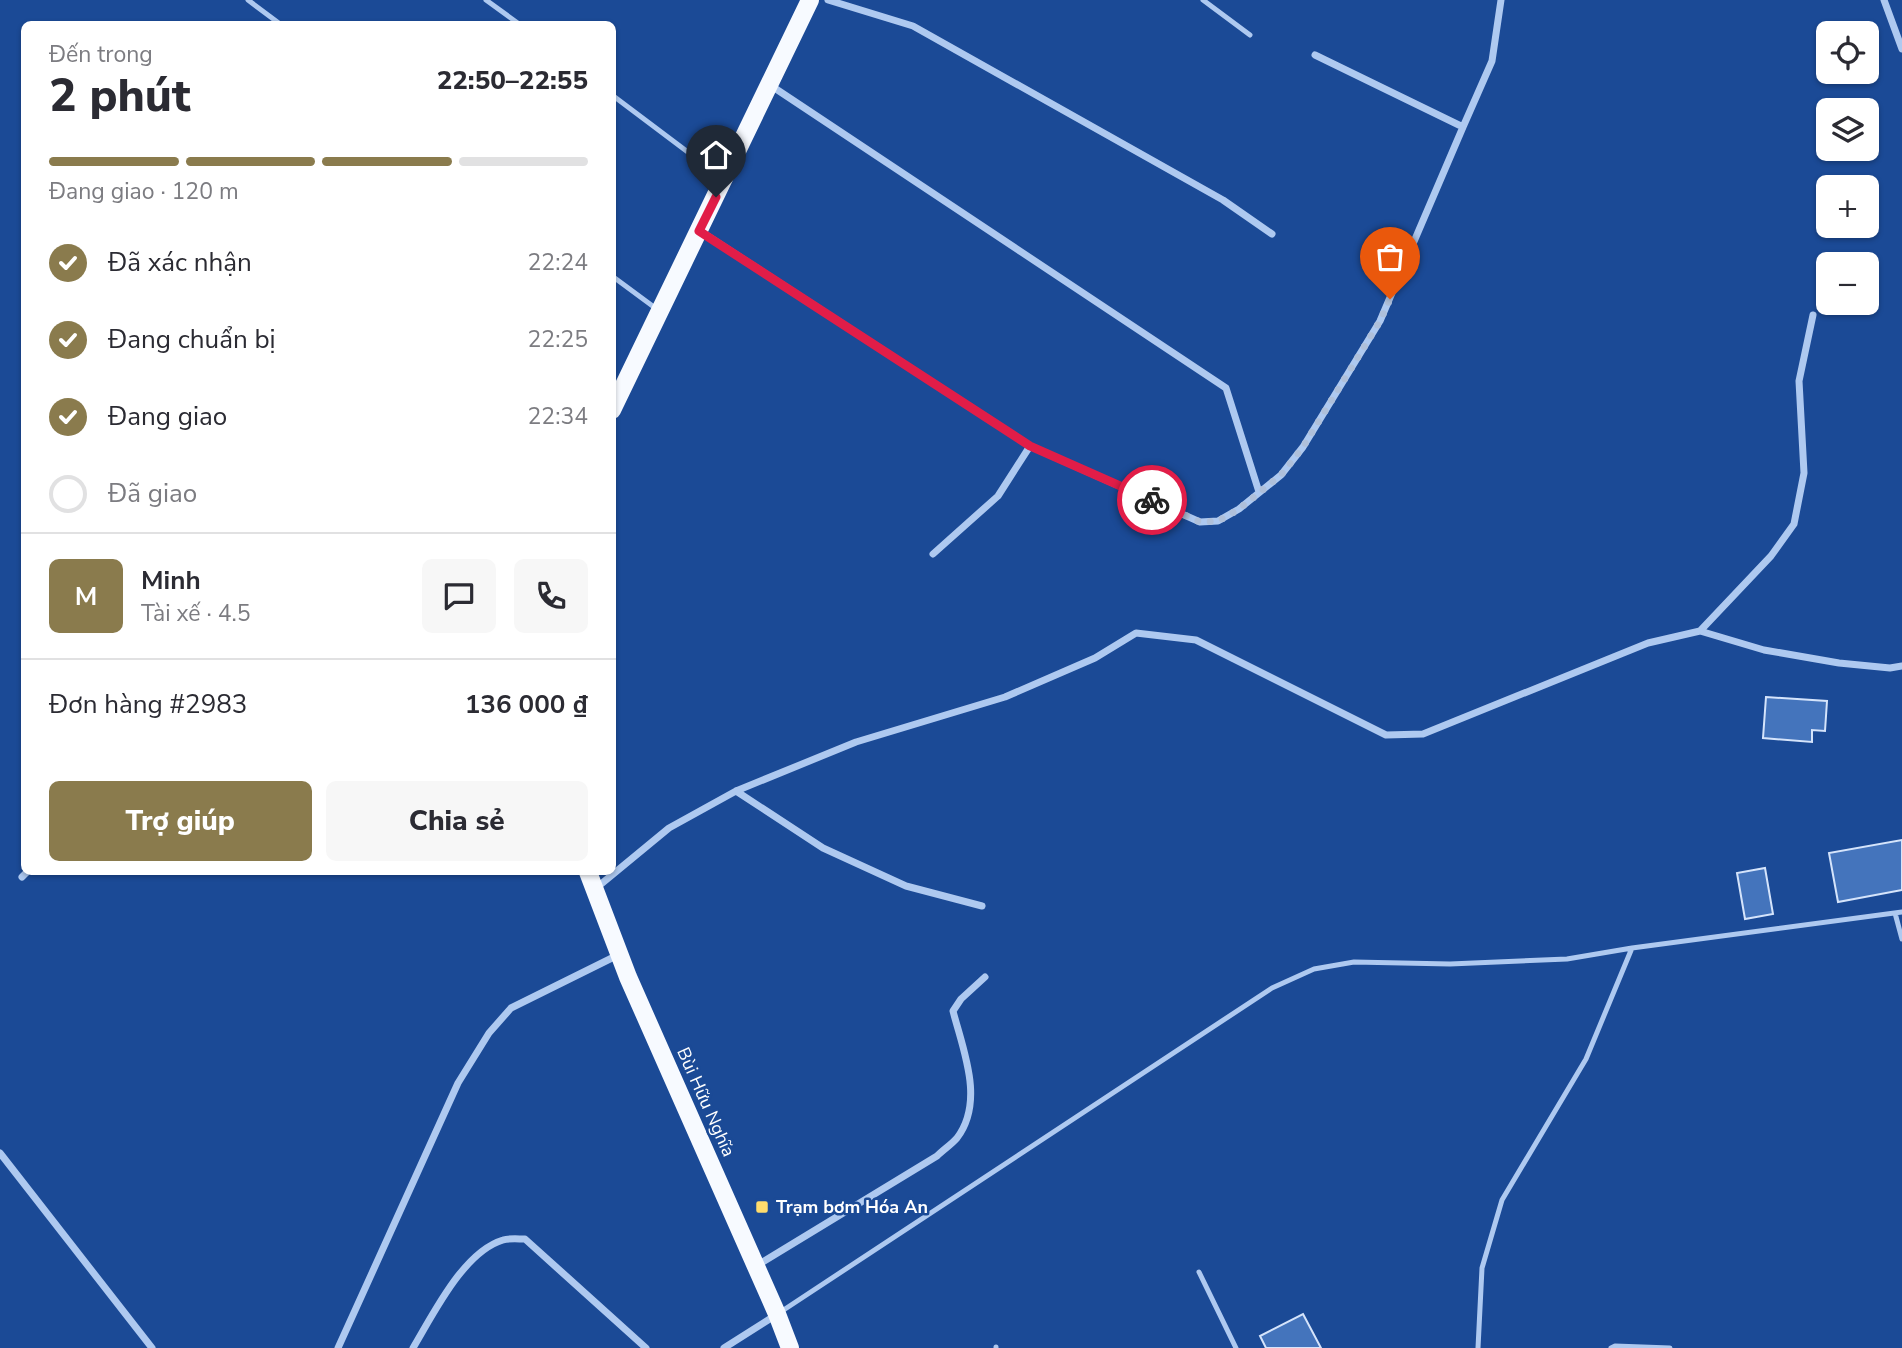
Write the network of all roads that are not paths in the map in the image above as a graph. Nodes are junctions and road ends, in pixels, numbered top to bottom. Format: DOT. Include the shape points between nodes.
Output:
graph roads {
  1 [pos="248,0"];
  2 [pos="486,0"];
  3 [pos="810,0"];
  4 [pos="828,0"];
  5 [pos="1203,0"];
  6 [pos="1501,0"];
  7 [pos="1884,0"];
  8 [pos="276,21"];
  9 [pos="515,21"];
  10 [pos="1250,35"];
  11 [pos="1902,49"];
  12 [pos="1315,55"];
  13 [pos="770,84"];
  14 [pos="616,98"];
  15 [pos="1463,127"];
  16 [pos="724,179"];
  17 [pos="699,231"];
  18 [pos="1272,234"];
  19 [pos="616,279"];
  20 [pos="660,312"];
  21 [pos="1813,315"];
  22 [pos="616,403"];
  23 [pos="1030,446"];
  24 [pos="1259,492"];
  25 [pos="933,554"];
  26 [pos="1700,631"];
  27 [pos="1902,666"];
  28 [pos="736,791"];
  29 [pos="616,872"];
  30 [pos="589,875"];
  31 [pos="612,875"];
  32 [pos="594,890"];
  33 [pos="982,905"];
  34 [pos="1899,912"];
  35 [pos="1902,939"];
  36 [pos="1632,948"];
  37 [pos="619,954"];
  38 [pos="985,976"];
  39 [pos="0,1153"];
  40 [pos="756,1266"];
  41 [pos="1199,1272"];
  42 [pos="777,1314"];
  43 [pos="152,1348"];
  44 [pos="338,1348"];
  45 [pos="413,1348"];
  46 [pos="646,1348"];
  47 [pos="724,1348"];
  48 [pos="790,1348"];
  49 [pos="1236,1348"];
  50 [pos="1478,1348"];
  51 [pos="1611,1348"];
  52 [pos="1670,1348"];
  1 -- 8 [label="lane"];
  2 -- 9 [label="lane"];
  3 -- 13 [label="main road"];
  4 -- 18 [label="street" via="913,26 1223,200"];
  5 -- 10 [label="lane"];
  6 -- 15 [label="street" via="1492,61"];
  7 -- 11 [label="street"];
  12 -- 15 [label="street"];
  13 -- 16 [label="main road"];
  13 -- 24 [label="street" via="1226,388"];
  14 -- 16 [label="lane"];
  15 -- 24 [label="street" via="1380,321 1303,447 1281,475"];
  16 -- 17 [label="main road"];
  17 -- 20 [label="main road"];
  17 -- 23 [label="street"];
  19 -- 20 [label="lane"];
  20 -- 22 [label="main road"];
  21 -- 26 [label="street" via="1799,381 1804,473 1794,524 1771,556"];
  23 -- 24 [label="street" via="1200,522 1218,521"];
  23 -- 25 [label="street" via="998,496"];
  26 -- 27 [label="street" via="1764,650 1839,663"];
  26 -- 28 [label="street" via="1648,643 1423,734 1386,735 1196,640 1136,633 1095,658 1005,697 856,742"];
  28 -- 29 [label="street" via="669,828"];
  28 -- 33 [label="street" via="824,848 905,886"];
  30 -- 32 [label="main road, Bùi Hữu Nghĩa"];
  31 -- 32 [label="street"];
  32 -- 37 [label="main road, Bùi Hữu Nghĩa"];
  34 -- 35 [label="lane"];
  34 -- 36 [label="lane"];
  36 -- 42 [label="lane" via="1567,959 1354,962 1314,969 1261,995"];
  36 -- 50 [label="lane" via="1586,1059 1502,1199 1482,1268"];
  37 -- 40 [label="main road, Bùi Hữu Nghĩa"];
  37 -- 44 [label="street" via="511,1008 489,1033 458,1083"];
  38 -- 40 [label="street" via="953,1010 972,1090 967,1119 957,1138 937,1156"];
  39 -- 43 [label="street"];
  40 -- 42 [label="main road, Bùi Hữu Nghĩa"];
  41 -- 49 [label="lane"];
  42 -- 47 [label="street"];
  42 -- 48 [label="main road, Bùi Hữu Nghĩa"];
  45 -- 46 [label="street" via="453,1282 475,1256 503,1240 525,1239"];
  51 -- 52 [label="lane"];
}
